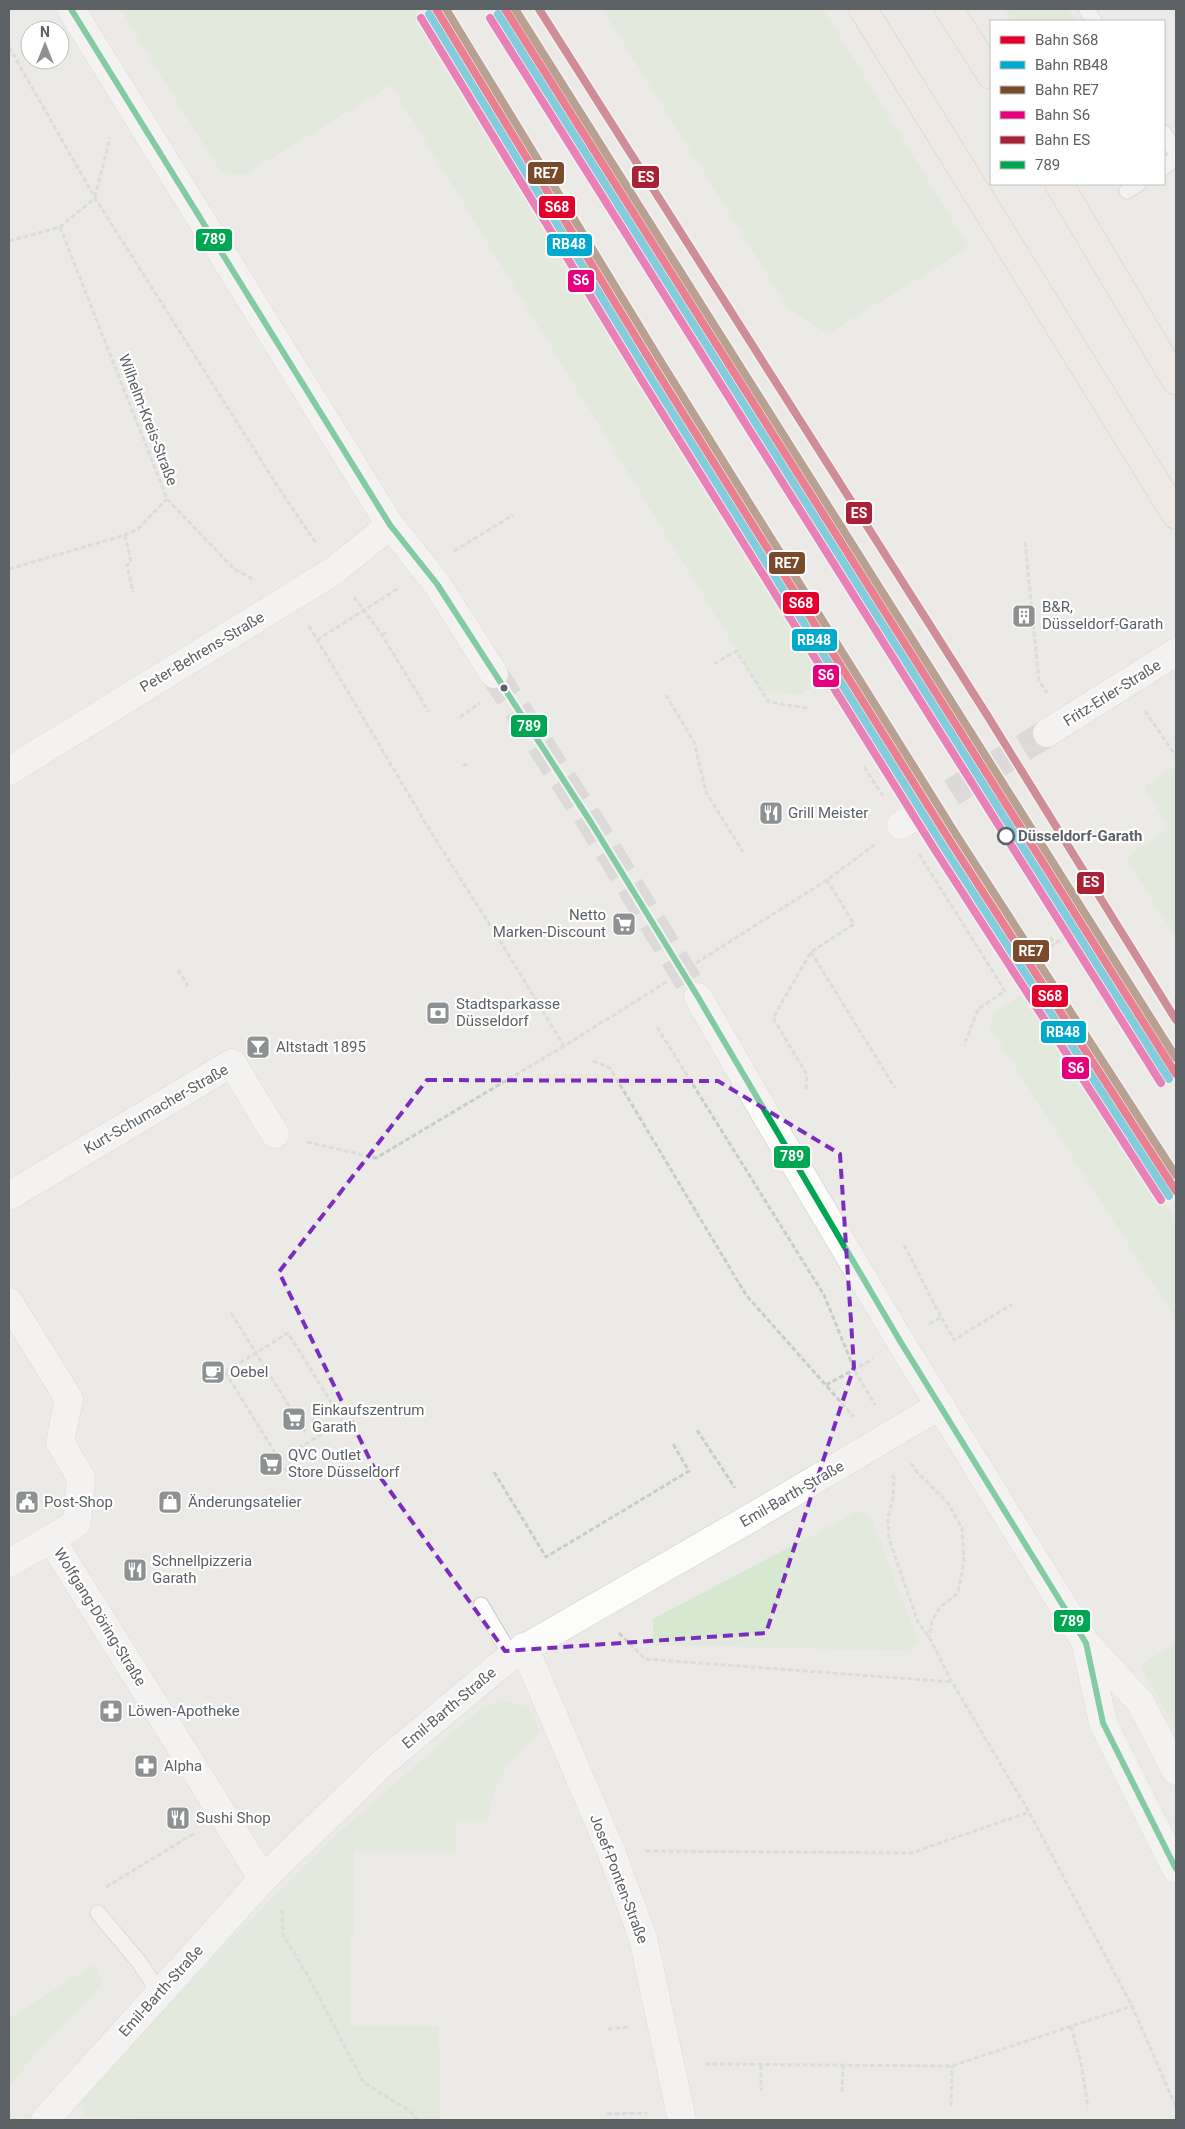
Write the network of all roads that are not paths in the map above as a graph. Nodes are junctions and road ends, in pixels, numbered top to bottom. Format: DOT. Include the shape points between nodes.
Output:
graph roads {
  1 [pos="71,9"];
  2 [pos="863,9"];
  3 [pos="949,9"];
  4 [pos="1086,9"];
  5 [pos="1093,20"];
  6 [pos="990,73"];
  7 [pos="1165,135"];
  8 [pos="1176,153"];
  9 [pos="1176,158"];
  10 [pos="1165,166"];
  11 [pos="1060,185"];
  12 [pos="1176,382"];
  13 [pos="1176,515"];
  14 [pos="390,525"];
  15 [pos="1176,652"];
  16 [pos="494,674"];
  17 [pos="1056,728"];
  18 [pos="9,772"];
  19 [pos="698,996"];
  20 [pos="275,1134"];
  21 [pos="9,1196"];
  22 [pos="9,1302"];
  23 [pos="941,1405"];
  24 [pos="51,1539"];
  25 [pos="9,1564"];
  26 [pos="481,1605"];
  27 [pos="1086,1643"];
  28 [pos="518,1652"];
  29 [pos="1176,1772"];
  30 [pos="1176,1869"];
  31 [pos="263,1879"];
  32 [pos="98,1913"];
  33 [pos="159,1992"];
  34 [pos="45,2120"];
  35 [pos="682,2120"];
  1 -- 14 [label="street"];
  2 -- 13 [label="highway"];
  3 -- 6 [label="highway"];
  4 -- 5 [label="lane"];
  7 -- 8 [label="lane"];
  9 -- 10 [label="lane"];
  11 -- 12 [label="highway"];
  14 -- 16 [label="street" via="437,584"];
  14 -- 18 [label="street, Peter-Behrens-Straße" via="335,570 292,598"];
  15 -- 17 [label="street, Fritz-Erler-Straße"];
  19 -- 23 [label="street" via="791,1159"];
  20 -- 21 [label="street, Kurt-Schumacher-Straße" via="232,1063"];
  22 -- 24 [label="street, Wolfgang-Döring-Straße" via="69,1399 60,1442 81,1478 76,1523"];
  23 -- 27 [label="street"];
  23 -- 28 [label="street, Emil-Barth-Straße"];
  24 -- 25 [label="street"];
  24 -- 31 [label="street, Wolfgang-Döring-Straße"];
  26 -- 28 [label="lane"];
  27 -- 29 [label="street" via="1140,1702"];
  27 -- 30 [label="street" via="1103,1724"];
  28 -- 31 [label="street, Emil-Barth-Straße" via="385,1761"];
  28 -- 35 [label="street, Josef-Ponten-Straße" via="611,1851 643,1938"];
  31 -- 33 [label="street, Emil-Barth-Straße"];
  32 -- 33 [label="lane" via="139,1962"];
  33 -- 34 [label="street, Emil-Barth-Straße"];
}
